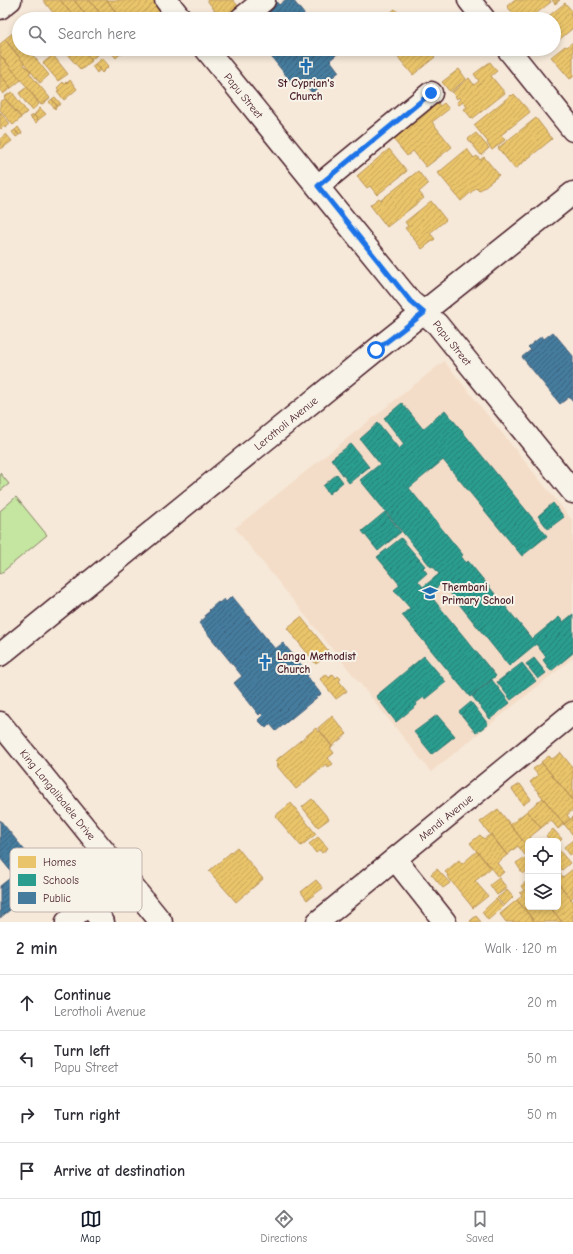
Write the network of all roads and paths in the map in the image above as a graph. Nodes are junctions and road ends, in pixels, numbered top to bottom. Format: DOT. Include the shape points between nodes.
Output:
graph roads {
  1 [pos="10,0"];
  2 [pos="166,0"];
  3 [pos="264,0"];
  4 [pos="469,0"];
  5 [pos="0,8"];
  6 [pos="175,12"];
  7 [pos="249,12"];
  8 [pos="478,12"];
  9 [pos="212,56"];
  10 [pos="514,56"];
  11 [pos="431,93"];
  12 [pos="573,130"];
  13 [pos="318,186"];
  14 [pos="573,193"];
  15 [pos="424,313"];
  16 [pos="573,492"];
  17 [pos="0,655"];
  18 [pos="573,713"];
  19 [pos="0,723"];
  20 [pos="102,848"];
  21 [pos="394,859"];
  22 [pos="142,898"];
  23 [pos="78,912"];
  24 [pos="95,912"];
  25 [pos="66,922"];
  26 [pos="103,922"];
  27 [pos="161,922"];
  28 [pos="318,922"];
  29 [pos="446,922"];
  1 -- 5 [label="street"];
  2 -- 6 [label="street"];
  3 -- 7 [label="street"];
  4 -- 8 [label="street"];
  9 -- 13 [label="street, Papu Street"];
  10 -- 12 [label="street"];
  11 -- 13 [label="street"];
  13 -- 15 [label="street, Papu Street" via="411,302"];
  14 -- 15 [label="street, Lerotholi Avenue"];
  15 -- 16 [label="street, Papu Street" via="437,324"];
  15 -- 17 [label="street, Lerotholi Avenue"];
  18 -- 21 [label="street, Mendi Avenue"];
  19 -- 20 [label="street, King Langalibalele Drive"];
  21 -- 28 [label="street, Mendi Avenue"];
  21 -- 29 [label="street"];
  22 -- 27 [label="street, King Langalibalele Drive"];
  23 -- 25 [label="street"];
  24 -- 26 [label="street"];
}
